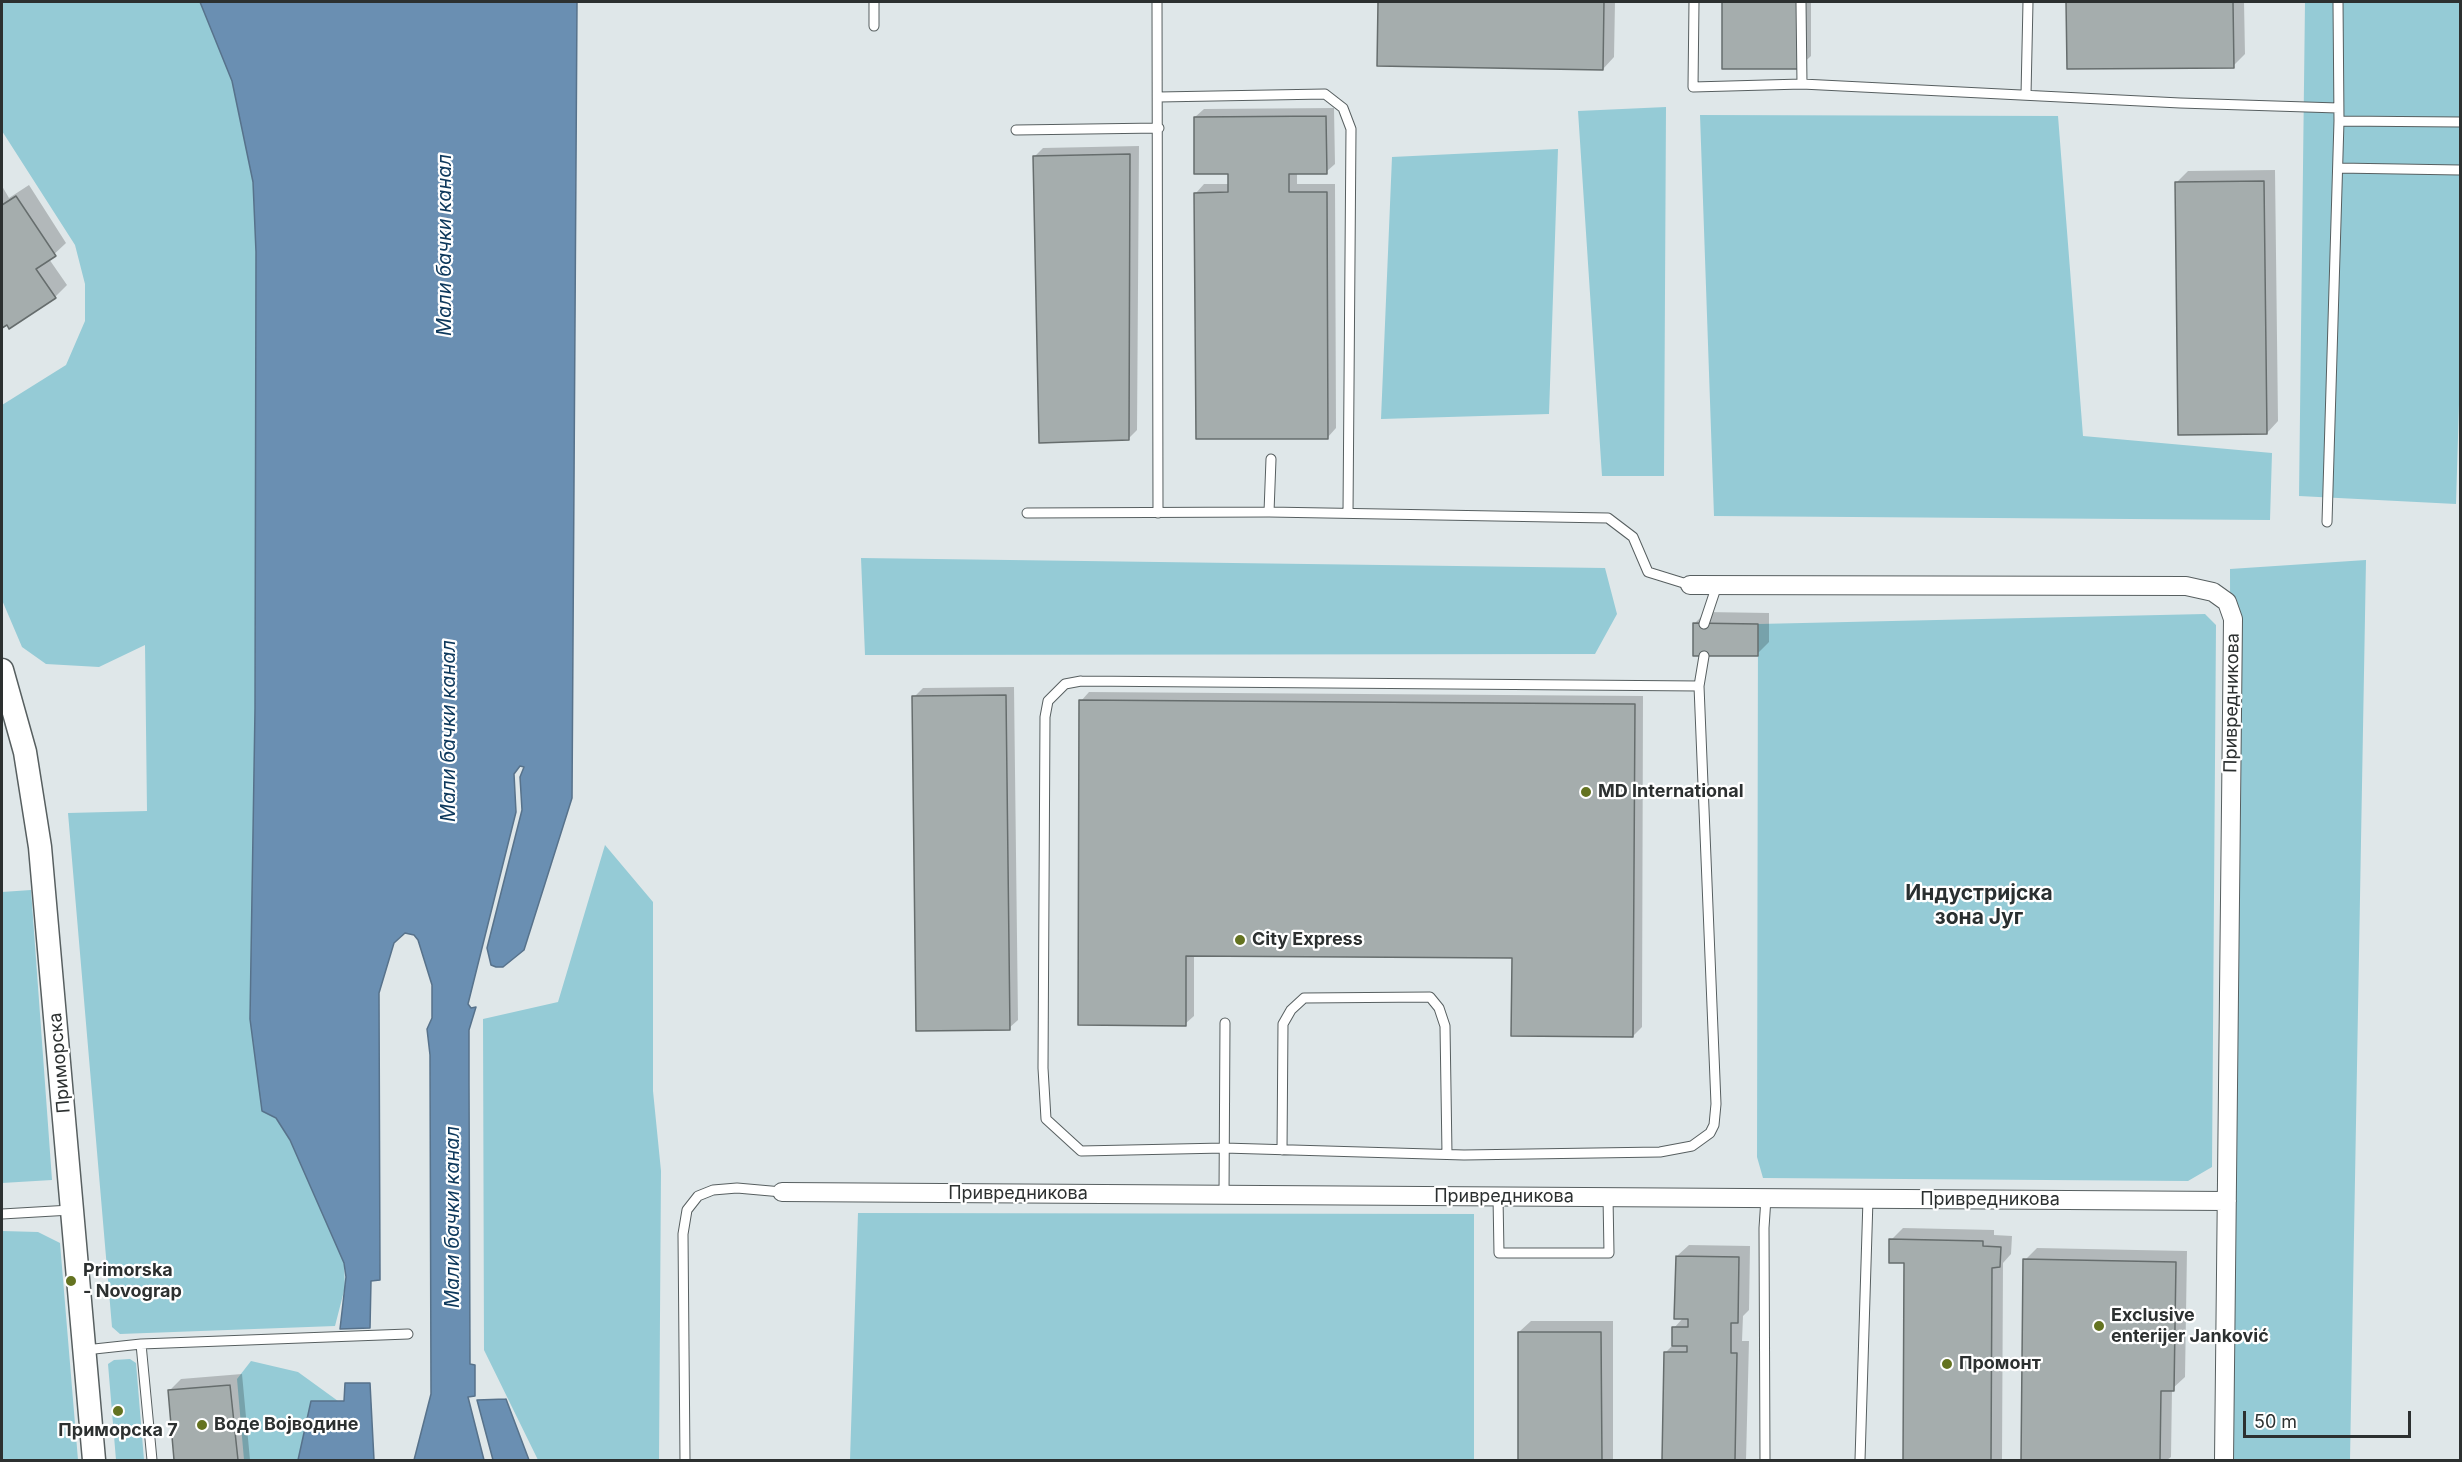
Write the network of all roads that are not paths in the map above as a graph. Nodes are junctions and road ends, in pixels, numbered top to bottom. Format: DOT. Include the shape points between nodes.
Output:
graph roads {
  1 [pos="874,2"];
  2 [pos="1157,2"];
  3 [pos="1694,2"];
  4 [pos="1801,2"];
  5 [pos="2028,2"];
  6 [pos="2338,2"];
  7 [pos="874,26"];
  8 [pos="1802,84"];
  9 [pos="2026,95"];
  10 [pos="1158,97"];
  11 [pos="2338,108"];
  12 [pos="2339,121"];
  13 [pos="2460,122"];
  14 [pos="1159,128"];
  15 [pos="1016,130"];
  16 [pos="2337,168"];
  17 [pos="2460,170"];
  18 [pos="1271,459"];
  19 [pos="1269,512"];
  20 [pos="1027,513"];
  21 [pos="1158,513"];
  22 [pos="1348,513"];
  23 [pos="2327,522"];
  24 [pos="1690,585"];
  25 [pos="1717,585"];
  26 [pos="1704,624"];
  27 [pos="1704,656"];
  28 [pos="2,670"];
  29 [pos="1699,686"];
  30 [pos="1225,1023"];
  31 [pos="1224,1148"];
  32 [pos="1282,1150"];
  33 [pos="1447,1154"];
  34 [pos="782,1192"];
  35 [pos="1224,1195"];
  36 [pos="1498,1197"];
  37 [pos="1608,1197"];
  38 [pos="1766,1198"];
  39 [pos="1868,1199"];
  40 [pos="2227,1201"];
  41 [pos="73,1210"];
  42 [pos="2,1214"];
  43 [pos="408,1334"];
  44 [pos="141,1344"];
  45 [pos="85,1350"];
  46 [pos="94,1461"];
  47 [pos="152,1461"];
  48 [pos="685,1461"];
  49 [pos="1765,1461"];
  50 [pos="1860,1461"];
  51 [pos="2224,1461"];
  1 -- 7 [label="lane"];
  2 -- 10 [label="lane"];
  3 -- 8 [label="lane" via="1693,87"];
  4 -- 8 [label="lane"];
  5 -- 9 [label="lane"];
  6 -- 11 [label="lane"];
  8 -- 9 [label="lane"];
  9 -- 11 [label="lane"];
  10 -- 14 [label="lane"];
  10 -- 22 [label="lane" via="1325,94 1343,108 1351,129"];
  11 -- 12 [label="lane"];
  12 -- 13 [label="lane"];
  12 -- 16 [label="lane"];
  14 -- 15 [label="lane"];
  14 -- 21 [label="lane"];
  16 -- 17 [label="lane"];
  16 -- 23 [label="lane"];
  18 -- 19 [label="lane"];
  19 -- 21 [label="lane"];
  19 -- 22 [label="lane"];
  20 -- 21 [label="lane"];
  22 -- 24 [label="lane" via="1608,518 1633,537 1648,572"];
  24 -- 25 [label="street, Привредникова"];
  25 -- 26 [label="lane"];
  25 -- 40 [label="street, Привредникова" via="2186,586 2213,592 2227,602 2233,631"];
  27 -- 29 [label="lane"];
  28 -- 41 [label="street, Приморска" via="25,752 40,847"];
  29 -- 31 [label="lane" via="1092,681 1065,684 1048,701 1046,717 1046,1119 1081,1151"];
  29 -- 33 [label="lane" via="1716,1104 1710,1133 1692,1146 1660,1152"];
  30 -- 31 [label="lane"];
  31 -- 32 [label="lane"];
  31 -- 35 [label="lane"];
  32 -- 33 [label="lane"];
  32 -- 33 [label="lane" via="1283,1024 1291,1010 1304,998 1430,997 1445,1026"];
  34 -- 35 [label="street, Привредникова"];
  34 -- 48 [label="lane" via="713,1190 698,1196 687,1210 682,1234"];
  35 -- 36 [label="street, Привредникова"];
  36 -- 37 [label="street, Привредникова"];
  36 -- 37 [label="lane" via="1499,1253 1609,1253"];
  37 -- 38 [label="street, Привредникова"];
  38 -- 39 [label="street, Привредникова"];
  38 -- 49 [label="lane"];
  39 -- 40 [label="street, Привредникова"];
  39 -- 50 [label="lane"];
  40 -- 51 [label="street, Привредникова"];
  41 -- 42 [label="lane"];
  41 -- 45 [label="street, Приморска"];
  43 -- 44 [label="lane"];
  44 -- 45 [label="lane"];
  44 -- 47 [label="lane"];
  45 -- 46 [label="street, Приморска"];
}
